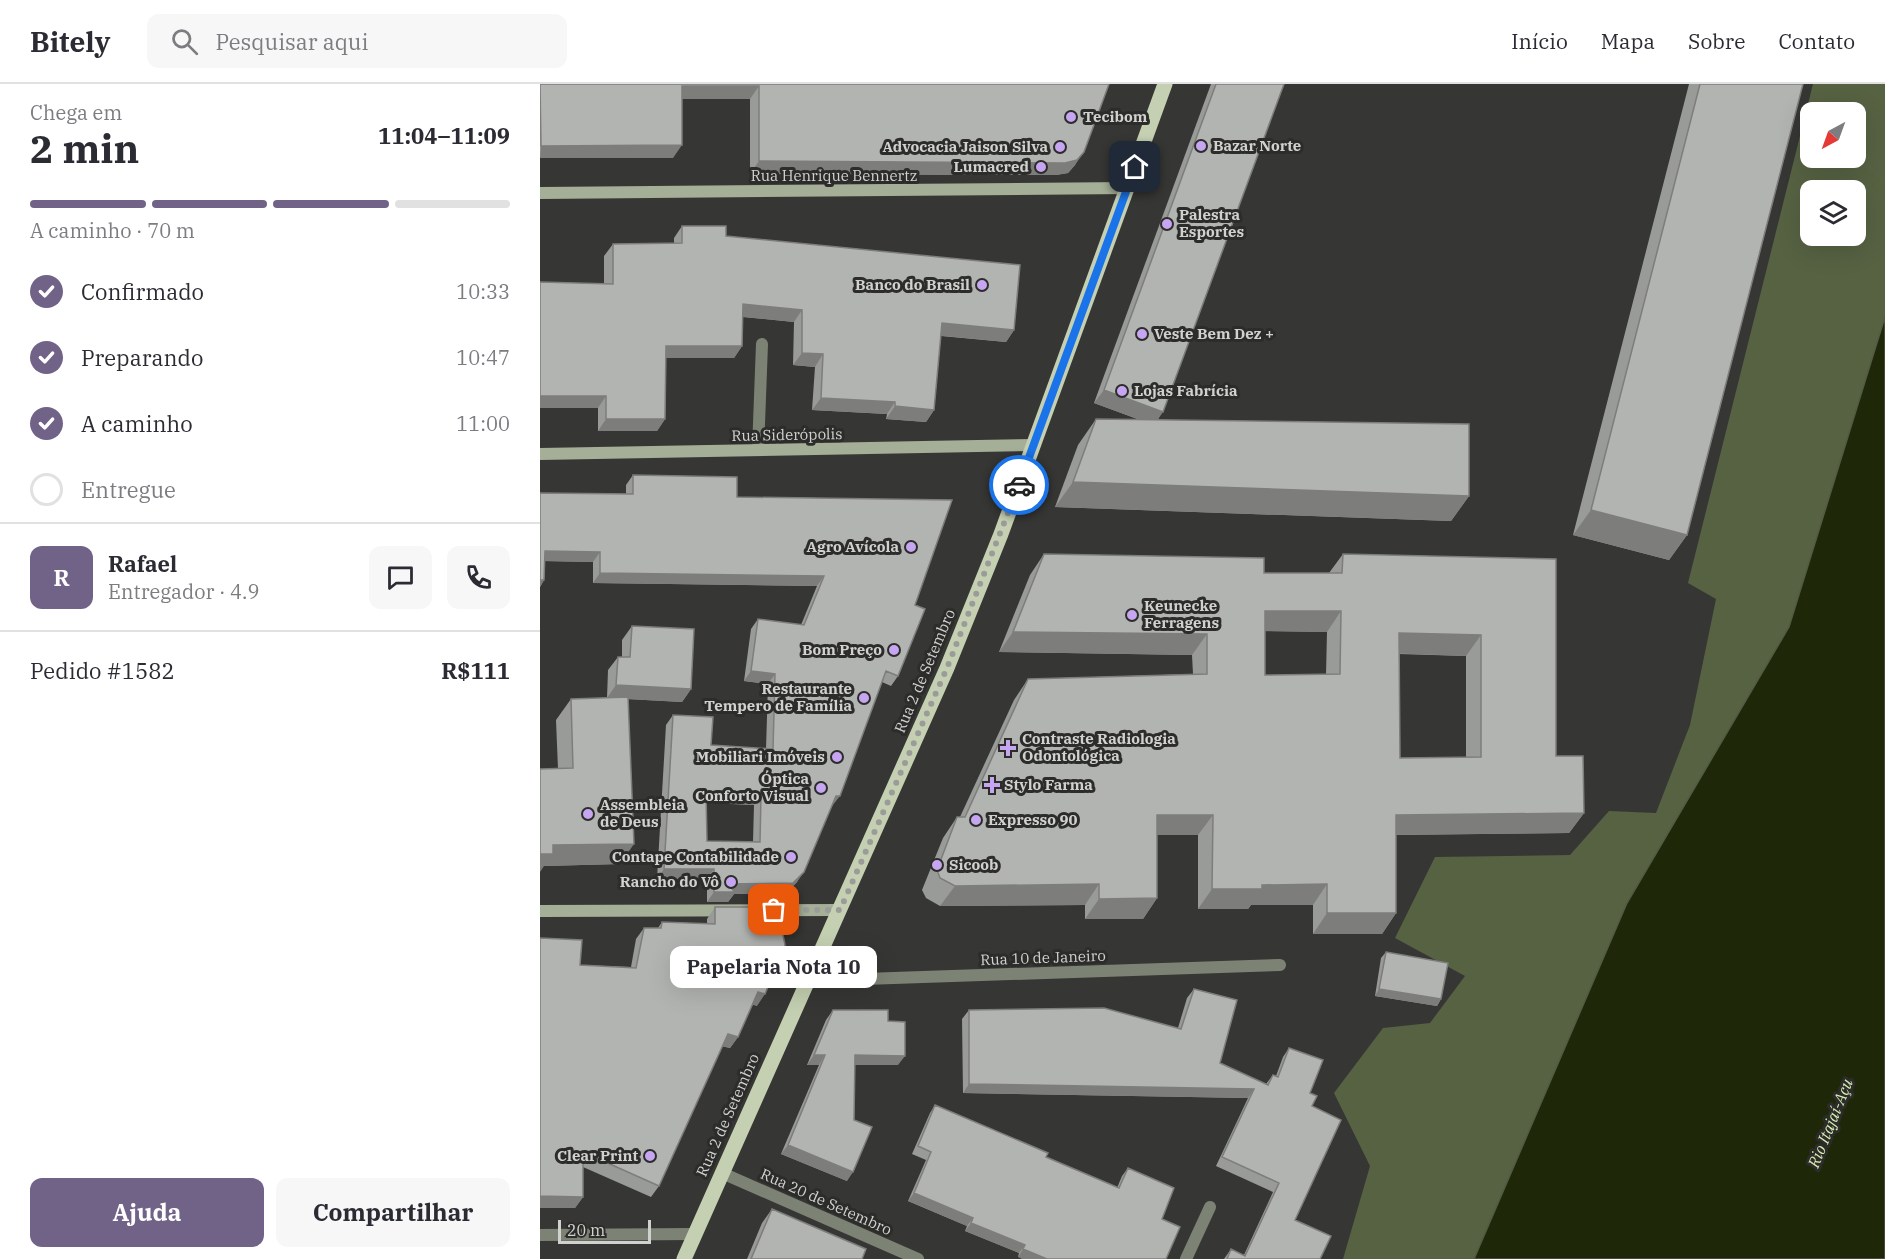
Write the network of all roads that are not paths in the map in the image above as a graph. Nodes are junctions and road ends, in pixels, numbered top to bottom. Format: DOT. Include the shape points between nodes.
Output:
graph roads {
  1 [pos="1165,84"];
  2 [pos="1128,188"];
  3 [pos="540,193"];
  4 [pos="762,344"];
  5 [pos="1034,445"];
  6 [pos="758,450"];
  7 [pos="540,454"];
  8 [pos="840,910"];
  9 [pos="540,911"];
  10 [pos="1280,965"];
  11 [pos="806,981"];
  12 [pos="722,1173"];
  13 [pos="1210,1207"];
  14 [pos="695,1234"];
  15 [pos="540,1235"];
  16 [pos="684,1259"];
  17 [pos="918,1259"];
  18 [pos="1186,1259"];
  1 -- 2 [label="main road, Rua 2 de Setembro"];
  2 -- 3 [label="street, Rua Henrique Bennertz"];
  2 -- 5 [label="main road, Rua 2 de Setembro"];
  4 -- 6 [label="street"];
  5 -- 6 [label="street, Rua Siderópolis"];
  5 -- 8 [label="main road, Rua 2 de Setembro" via="947,668"];
  6 -- 7 [label="street, Rua Siderópolis"];
  8 -- 9 [label="street"];
  8 -- 11 [label="main road, Rua 2 de Setembro"];
  10 -- 11 [label="street, Rua 10 de Janeiro"];
  11 -- 12 [label="main road, Rua 2 de Setembro"];
  12 -- 14 [label="main road, Rua 2 de Setembro"];
  12 -- 17 [label="street, Rua 20 de Setembro"];
  13 -- 18 [label="street"];
  14 -- 15 [label="street"];
  14 -- 16 [label="main road, Rua 2 de Setembro"];
}
